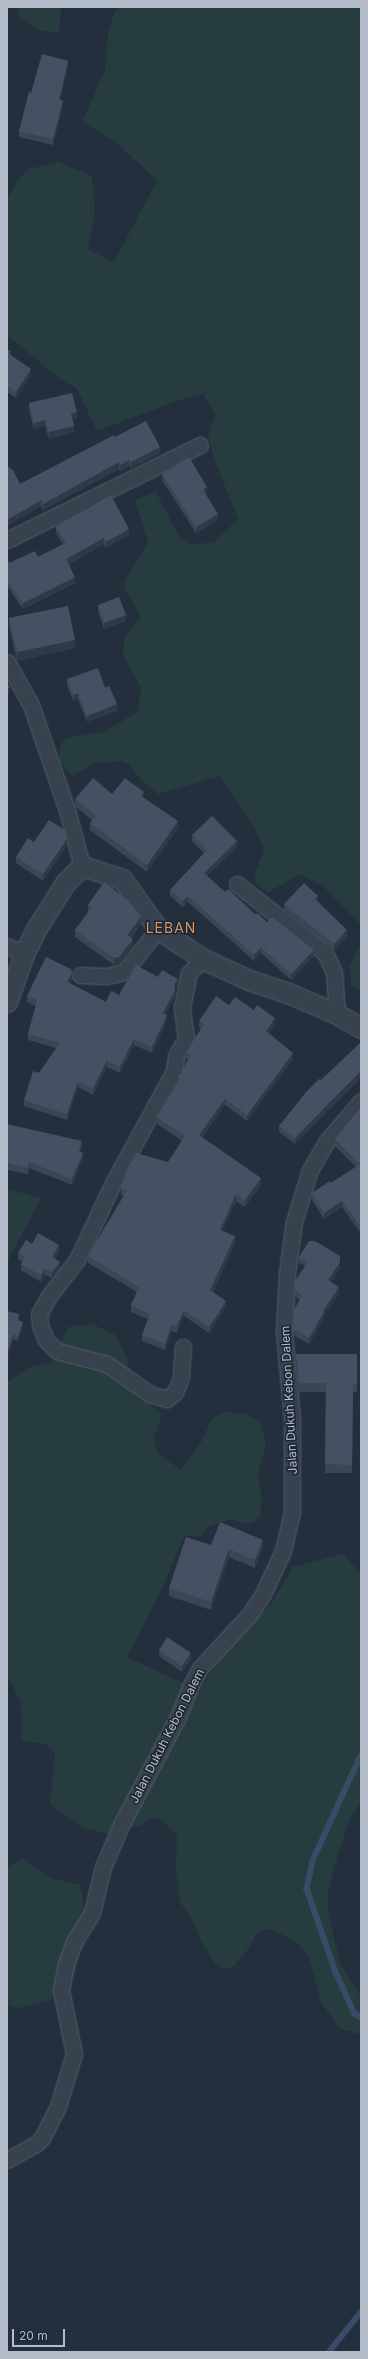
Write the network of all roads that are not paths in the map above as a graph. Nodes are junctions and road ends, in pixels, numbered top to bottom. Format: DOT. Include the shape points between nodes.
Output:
graph roads {
  1 [pos="200,445"];
  2 [pos="7,540"];
  3 [pos="7,662"];
  4 [pos="82,866"];
  5 [pos="237,884"];
  6 [pos="158,929"];
  7 [pos="16,950"];
  8 [pos="203,959"];
  9 [pos="80,975"];
  10 [pos="7,1002"];
  11 [pos="337,1014"];
  12 [pos="361,1028"];
  13 [pos="361,1101"];
  14 [pos="183,1347"];
  15 [pos="7,2160"];
  1 -- 2 [label="street"];
  3 -- 4 [label="street" via="31,705 67,810"];
  4 -- 6 [label="street" via="122,879"];
  4 -- 7 [label="street" via="65,883 35,931"];
  5 -- 11 [label="street" via="325,953 334,972"];
  6 -- 8 [label="street"];
  6 -- 9 [label="street" via="124,972 107,976"];
  7 -- 10 [label="street"];
  8 -- 11 [label="street"];
  8 -- 14 [label="street" via="189,973 182,1008 186,1038 176,1056 174,1071 113,1183 77,1260 49,1296 39,1314 46,1340 57,1351 107,1364 151,1395 167,1399 175,1392 181,1378"];
  11 -- 12 [label="street"];
  13 -- 15 [label="street, Jalan Dukuh Kebon Dalem" via="326,1142 310,1170 294,1222 287,1274 284,1336 292,1420 292,1512 283,1551 258,1602 200,1668 178,1717 122,1823 103,1867 92,1914 74,1942 66,1964 61,1990 74,2054 58,2106 42,2138"];
}
